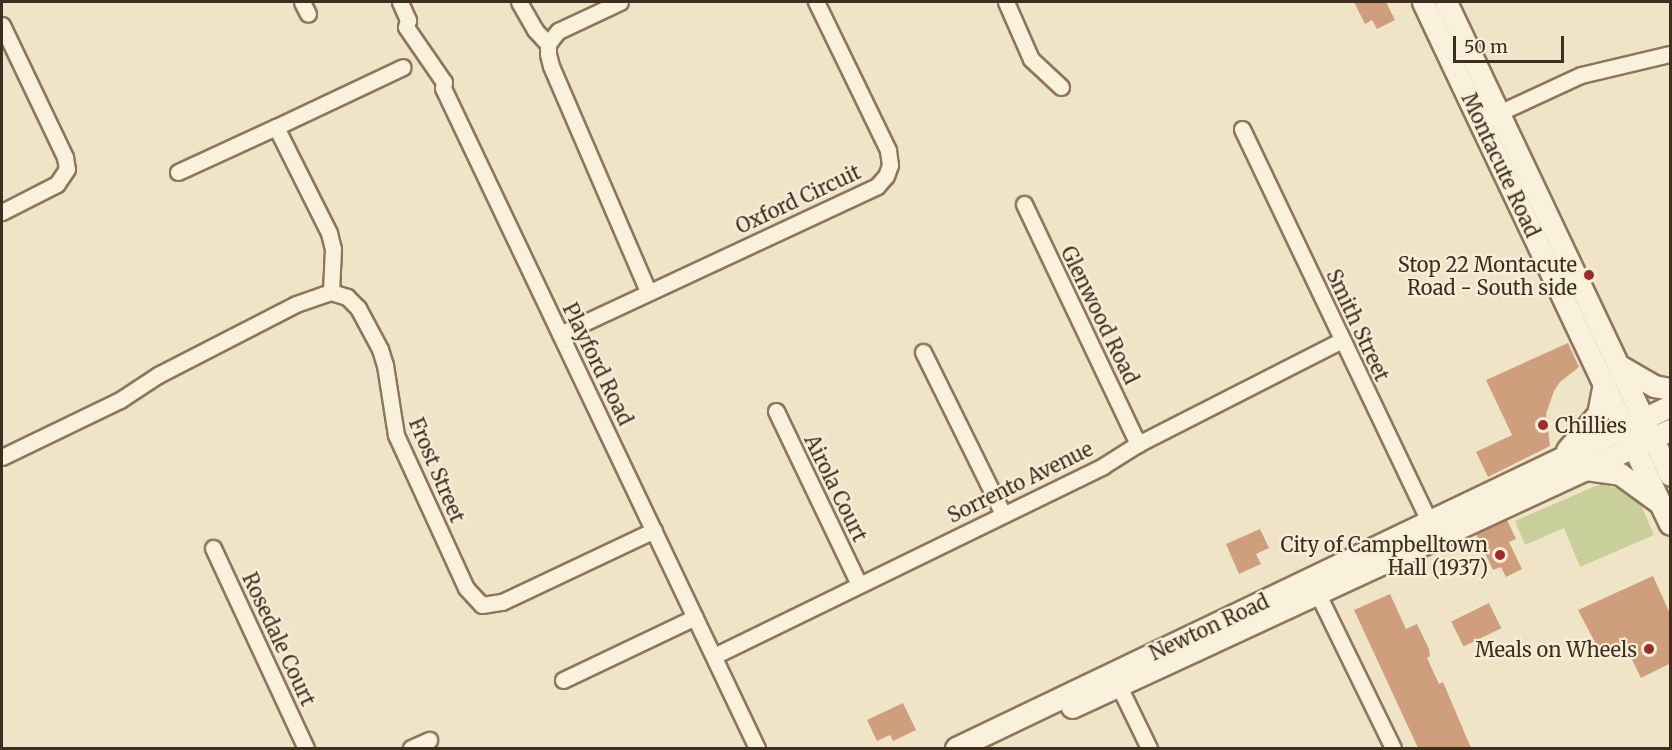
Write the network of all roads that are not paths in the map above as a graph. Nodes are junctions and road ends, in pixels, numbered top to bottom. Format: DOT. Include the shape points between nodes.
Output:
graph roads {
  1 [pos="400,2"];
  2 [pos="519,2"];
  3 [pos="620,2"];
  4 [pos="816,2"];
  5 [pos="1006,2"];
  6 [pos="1423,2"];
  7 [pos="1446,2"];
  8 [pos="2,25"];
  9 [pos="548,44"];
  10 [pos="1671,54"];
  11 [pos="403,67"];
  12 [pos="1061,87"];
  13 [pos="1490,118"];
  14 [pos="276,127"];
  15 [pos="1242,129"];
  16 [pos="178,172"];
  17 [pos="1024,204"];
  18 [pos="2,212"];
  19 [pos="648,291"];
  20 [pos="331,292"];
  21 [pos="560,334"];
  22 [pos="1342,340"];
  23 [pos="923,352"];
  24 [pos="1618,365"];
  25 [pos="1604,382"];
  26 [pos="1671,389"];
  27 [pos="1671,406"];
  28 [pos="776,411"];
  29 [pos="1634,422"];
  30 [pos="1652,438"];
  31 [pos="1138,444"];
  32 [pos="2,457"];
  33 [pos="1561,458"];
  34 [pos="1585,469"];
  35 [pos="1671,475"];
  36 [pos="1003,514"];
  37 [pos="1666,515"];
  38 [pos="1433,529"];
  39 [pos="654,530"];
  40 [pos="213,548"];
  41 [pos="859,584"];
  42 [pos="1314,586"];
  43 [pos="695,617"];
  44 [pos="714,656"];
  45 [pos="563,680"];
  46 [pos="1115,680"];
  47 [pos="429,740"];
  48 [pos="306,748"];
  49 [pos="411,748"];
  50 [pos="757,748"];
  51 [pos="956,748"];
  52 [pos="988,748"];
  53 [pos="1149,748"];
  54 [pos="1393,748"];
  1 -- 21 [label="street, Playford Road" via="408,20 406,27 444,82 443,88"];
  2 -- 9 [label="street"];
  3 -- 9 [label="street" via="558,31"];
  4 -- 19 [label="street, Oxford Circuit" via="888,150 890,165 886,176 877,186"];
  5 -- 12 [label="street" via="1031,59"];
  6 -- 13 [label="main road, Montacute Road"];
  7 -- 13 [label="main road, Montacute Road"];
  8 -- 18 [label="street" via="65,157 67,169 57,184"];
  9 -- 19 [label="street" via="551,66"];
  10 -- 13 [label="street" via="1581,75"];
  11 -- 14 [label="street"];
  13 -- 24 [label="main road, Montacute Road"];
  13 -- 25 [label="main road, Montacute Road"];
  14 -- 16 [label="street"];
  14 -- 20 [label="street" via="329,233 333,249"];
  15 -- 22 [label="street, Smith Street"];
  17 -- 31 [label="street, Glenwood Road"];
  19 -- 21 [label="street, Oxford Circuit"];
  20 -- 32 [label="street" via="286,309 158,375 120,400"];
  20 -- 39 [label="street, Frost Street" via="347,297 357,308 380,349 396,435 466,588 482,605 502,602"];
  21 -- 39 [label="street, Playford Road"];
  22 -- 31 [label="street, Sorrento Avenue"];
  22 -- 38 [label="street, Smith Street"];
  23 -- 36 [label="street"];
  24 -- 26 [label="main road" via="1654,386"];
  24 -- 29 [label="main road, Montacute Road"];
  25 -- 29 [label="main road, Montacute Road"];
  25 -- 33 [label="main road" via="1598,414"];
  27 -- 29 [label="main road, Newton Road"];
  28 -- 41 [label="street, Airola Court"];
  29 -- 30 [label="main road, Montacute Road"];
  29 -- 33 [label="main road, Newton Road"];
  30 -- 34 [label="main road, Newton Road"];
  30 -- 35 [label="main road, Montacute Road"];
  30 -- 37 [label="main road, Montacute Road"];
  31 -- 36 [label="street, Sorrento Avenue" via="1103,466"];
  33 -- 38 [label="main road, Newton Road"];
  34 -- 37 [label="main road" via="1620,474"];
  34 -- 38 [label="main road, Newton Road"];
  36 -- 41 [label="street, Sorrento Avenue"];
  38 -- 42 [label="main road, Newton Road"];
  39 -- 43 [label="street, Playford Road"];
  40 -- 48 [label="street, Rosedale Court"];
  41 -- 44 [label="street, Sorrento Avenue"];
  42 -- 46 [label="main road, Newton Road"];
  42 -- 54 [label="street"];
  43 -- 44 [label="street, Playford Road"];
  43 -- 45 [label="street"];
  44 -- 50 [label="street, Playford Road"];
  46 -- 51 [label="main road, Newton Road"];
  46 -- 52 [label="main road, Newton Road"];
  46 -- 53 [label="street"];
  47 -- 49 [label="street"];
}
